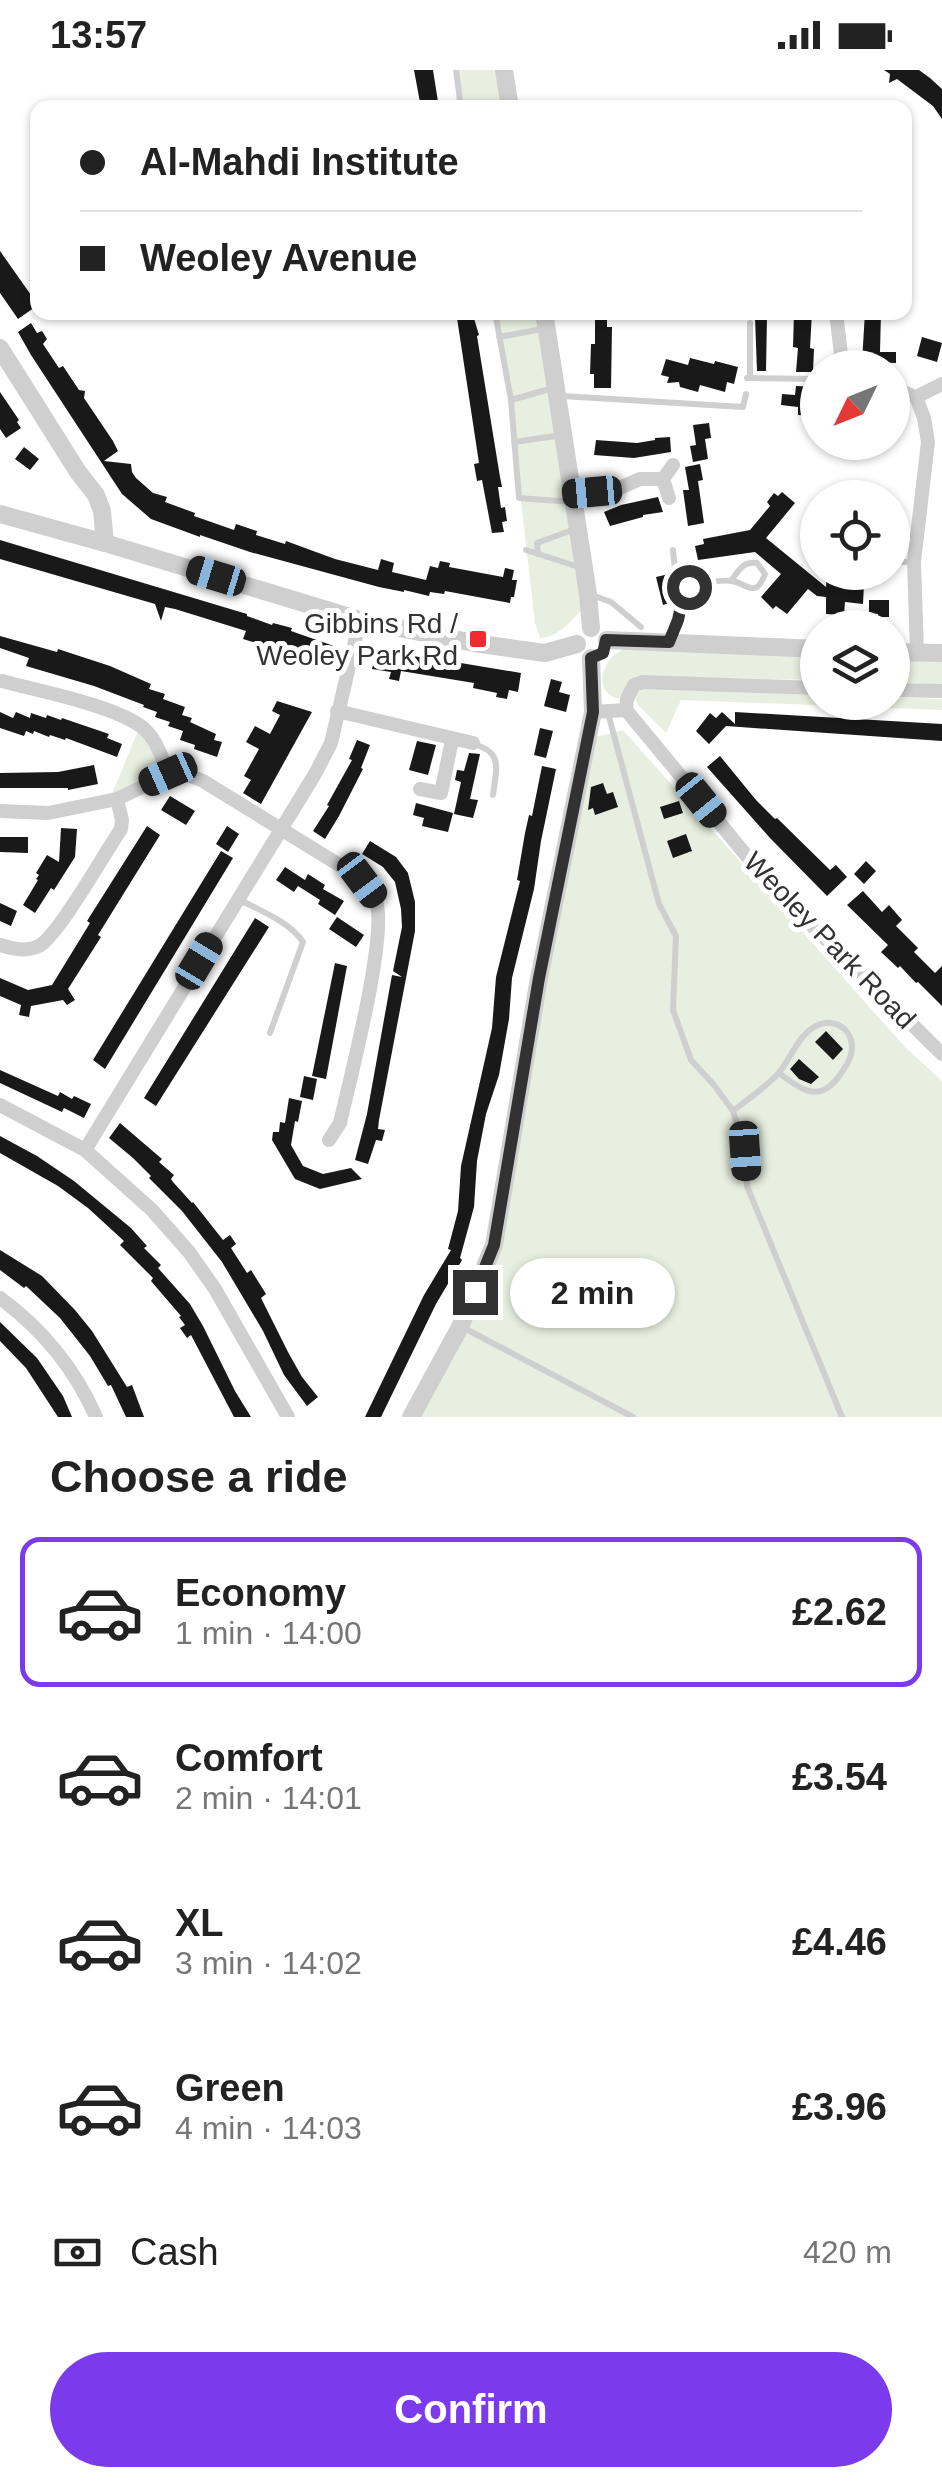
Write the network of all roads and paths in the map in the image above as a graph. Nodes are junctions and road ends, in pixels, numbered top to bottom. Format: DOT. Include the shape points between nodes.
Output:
graph roads {
  1 [pos="456,70"];
  2 [pos="504,70"];
  3 [pos="460,100"];
  4 [pos="509,100"];
  5 [pos="496,320"];
  6 [pos="545,320"];
  7 [pos="837,320"];
  8 [pos="750,323"];
  9 [pos="499,337"];
  10 [pos="0,348"];
  11 [pos="840,350"];
  12 [pos="800,379"];
  13 [pos="942,384"];
  14 [pos="555,392"];
  15 [pos="746,394"];
  16 [pos="910,396"];
  17 [pos="916,398"];
  18 [pos="511,400"];
  19 [pos="562,435"];
  20 [pos="514,442"];
  21 [pos="673,465"];
  22 [pos="663,479"];
  23 [pos="84,482"];
  24 [pos="572,498"];
  25 [pos="669,498"];
  26 [pos="0,514"];
  27 [pos="576,529"];
  28 [pos="82,537"];
  29 [pos="105,543"];
  30 [pos="526,550"];
  31 [pos="673,550"];
  32 [pos="538,556"];
  33 [pos="910,562"];
  34 [pos="914,562"];
  35 [pos="584,568"];
  36 [pos="731,580"];
  37 [pos="684,592"];
  38 [pos="588,594"];
  39 [pos="360,620"];
  40 [pos="641,627"];
  41 [pos="599,634"];
  42 [pos="669,642"];
  43 [pos="577,644"];
  44 [pos="800,648"];
  45 [pos="910,652"];
  46 [pos="917,652"];
  47 [pos="942,653"];
  48 [pos="591,658"];
  49 [pos="2,681"];
  50 [pos="800,687"];
  51 [pos="910,690"];
  52 [pos="942,691"];
  53 [pos="626,710"];
  54 [pos="338,711"];
  55 [pos="601,712"];
  56 [pos="452,740"];
  57 [pos="472,743"];
  58 [pos="168,774"];
  59 [pos="420,788"];
  60 [pos="493,795"];
  61 [pos="117,799"];
  62 [pos="0,811"];
  63 [pos="280,829"];
  64 [pos="237,898"];
  65 [pos="0,945"];
  66 [pos="270,1033"];
  67 [pos="941,1052"];
  68 [pos="779,1073"];
  69 [pos="0,1105"];
  70 [pos="733,1111"];
  71 [pos="329,1140"];
  72 [pos="84,1150"];
  73 [pos="0,1298"];
  74 [pos="460,1326"];
  75 [pos="96,1417"];
  76 [pos="288,1417"];
  77 [pos="411,1417"];
  78 [pos="633,1417"];
  79 [pos="842,1417"];
  1 -- 3 [label="lane"];
  2 -- 4 [label="street"];
  5 -- 9 [label="lane"];
  6 -- 9 [label="lane"];
  6 -- 14 [label="street"];
  7 -- 11 [label="street"];
  8 -- 12 [label="lane" via="748,378"];
  9 -- 18 [label="lane"];
  10 -- 23 [label="street"];
  13 -- 17 [label="street"];
  14 -- 15 [label="lane" via="743,407"];
  14 -- 18 [label="lane"];
  14 -- 19 [label="street"];
  16 -- 17 [label="street"];
  17 -- 34 [label="street" via="928,442"];
  18 -- 20 [label="lane"];
  19 -- 20 [label="lane"];
  19 -- 24 [label="street"];
  20 -- 24 [label="lane" via="520,498"];
  21 -- 22 [label="street"];
  22 -- 24 [label="street"];
  22 -- 25 [label="street"];
  23 -- 28 [label="street" via="91,518"];
  23 -- 29 [label="street" via="102,511"];
  24 -- 27 [label="street"];
  26 -- 28 [label="street"];
  27 -- 32 [label="lane" via="536,542"];
  27 -- 35 [label="street"];
  28 -- 29 [label="street"];
  29 -- 39 [label="street"];
  30 -- 32 [label="lane"];
  31 -- 37 [label="lane"];
  32 -- 35 [label="lane"];
  33 -- 34 [label="lane"];
  34 -- 46 [label="street"];
  35 -- 38 [label="street"];
  36 -- 36 [label="lane" via="755,588 765,574 758,563 747,562"];
  36 -- 37 [label="lane"];
  37 -- 42 [label="lane"];
  38 -- 40 [label="lane" via="611,602"];
  38 -- 41 [label="street"];
  39 -- 43 [label="street" via="545,653"];
  39 -- 54 [label="street"];
  41 -- 42 [label="street"];
  41 -- 43 [label="street" via="580,635"];
  41 -- 48 [label="street" via="603,653"];
  42 -- 44 [label="street"];
  43 -- 48 [label="street"];
  45 -- 46 [label="street"];
  46 -- 47 [label="street"];
  48 -- 55 [label="street"];
  49 -- 58 [label="street" via="140,726"];
  50 -- 53 [label="street" via="643,682 634,685"];
  51 -- 52 [label="street"];
  53 -- 55 [label="street"];
  53 -- 67 [label="street, Weoley Park Road" via="770,884"];
  54 -- 56 [label="street"];
  54 -- 63 [label="street" via="332,743"];
  55 -- 70 [label="lane" via="659,904 676,936 673,1010 690,1060"];
  55 -- 74 [label="street" via="539,978 494,1245"];
  56 -- 57 [label="street"];
  56 -- 59 [label="street" via="441,793"];
  57 -- 60 [label="lane" via="494,754"];
  58 -- 61 [label="street"];
  58 -- 63 [label="street" via="203,782"];
  61 -- 62 [label="street" via="48,813"];
  61 -- 65 [label="street" via="121,829 57,928 29,950"];
  63 -- 64 [label="street"];
  63 -- 71 [label="street" via="362,880 377,901 378,944 340,1123"];
  64 -- 66 [label="lane" via="303,942"];
  64 -- 72 [label="street"];
  68 -- 68 [label="lane" via="819,1024 836,1025 853,1040 850,1060 820,1092 800,1089"];
  68 -- 70 [label="lane"];
  69 -- 72 [label="street"];
  70 -- 79 [label="lane" via="747,1186"];
  72 -- 76 [label="street" via="189,1252"];
  73 -- 75 [label="street" via="56,1349"];
  74 -- 77 [label="street"];
  74 -- 78 [label="lane"];
}
